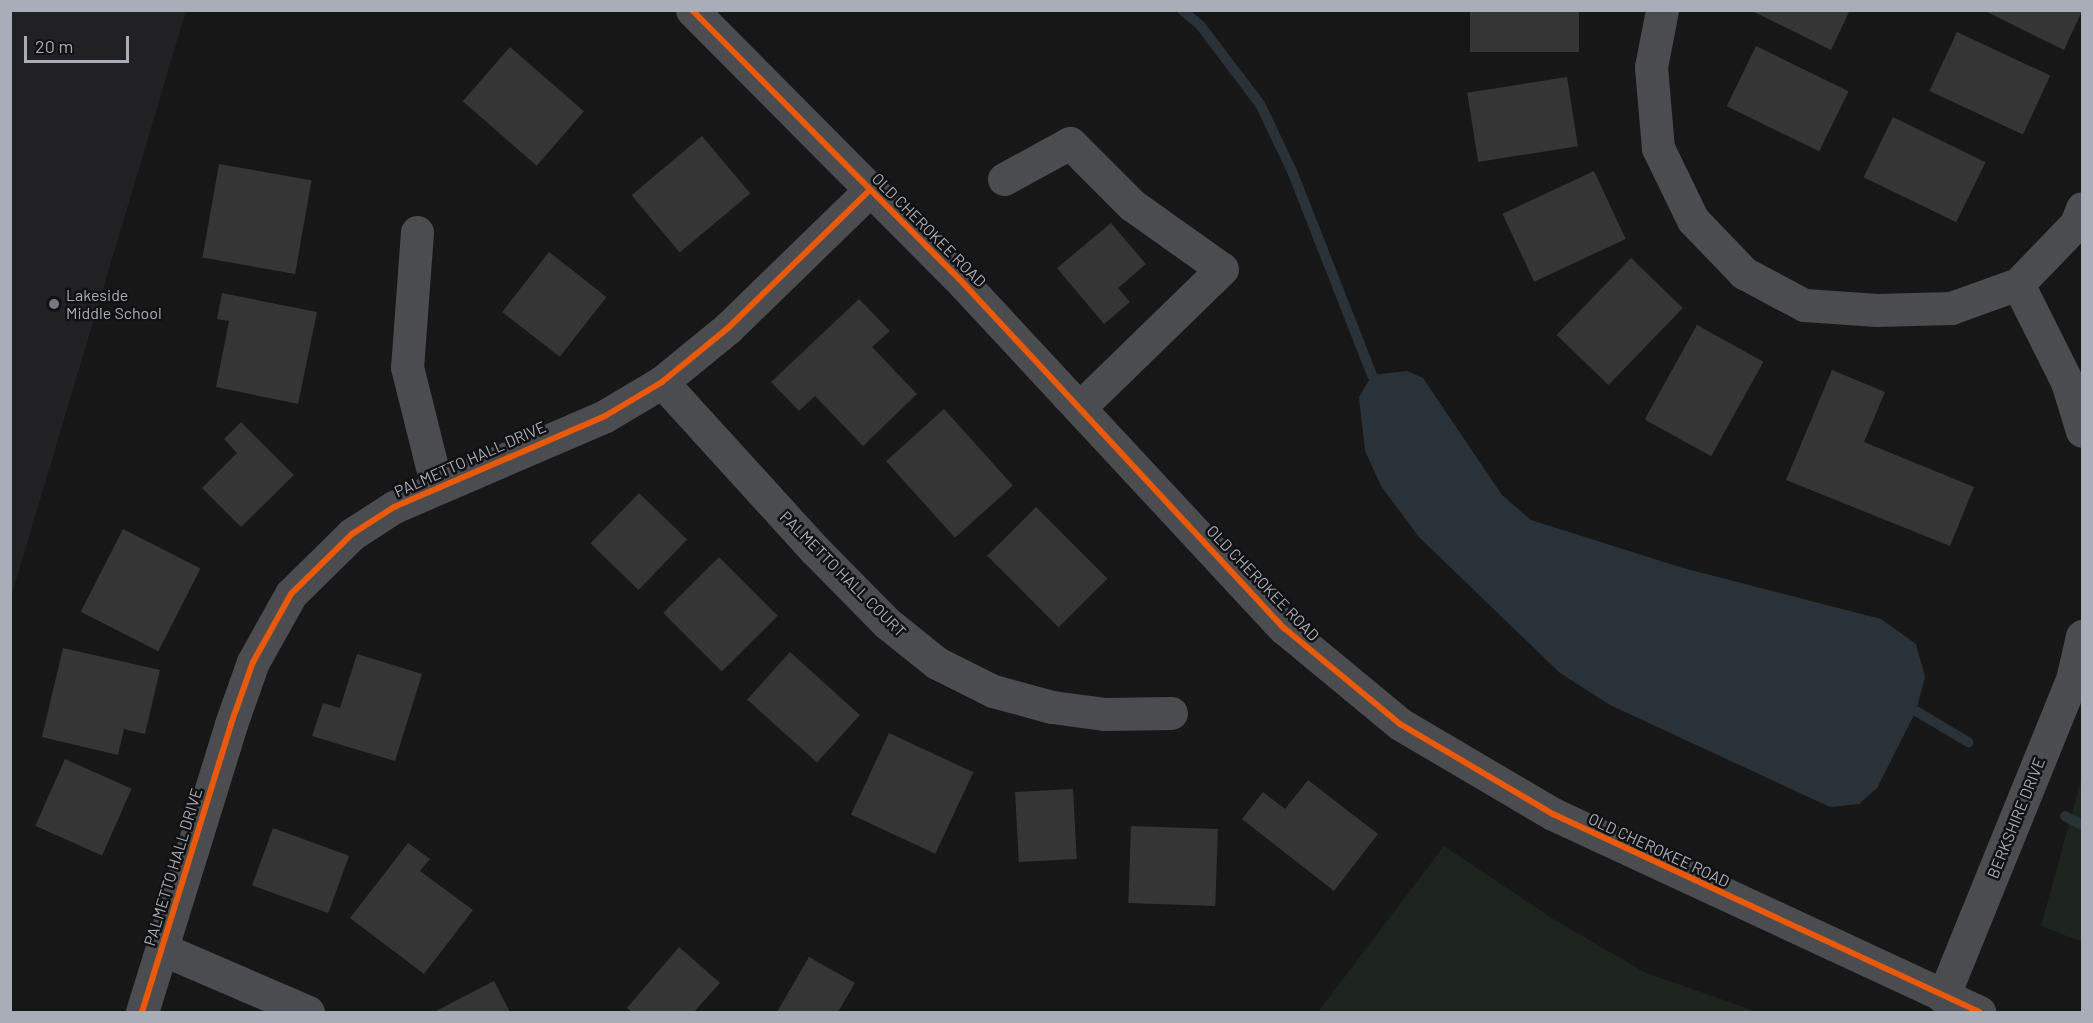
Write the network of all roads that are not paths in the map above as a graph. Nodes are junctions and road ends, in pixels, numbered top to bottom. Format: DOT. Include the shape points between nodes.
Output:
graph roads {
  1 [pos="692,10"];
  2 [pos="1662,10"];
  3 [pos="1004,179"];
  4 [pos="870,190"];
  5 [pos="2082,208"];
  6 [pos="417,232"];
  7 [pos="2018,284"];
  8 [pos="662,382"];
  9 [pos="1079,408"];
  10 [pos="2082,431"];
  11 [pos="437,487"];
  12 [pos="2082,636"];
  13 [pos="1171,713"];
  14 [pos="162,949"];
  15 [pos="1943,997"];
  16 [pos="142,1012"];
  17 [pos="308,1012"];
  18 [pos="1979,1012"];
  1 -- 4 [label="street, OLD CHEROKEE ROAD"];
  2 -- 7 [label="street" via="1651,67 1658,148 1693,220 1744,273 1804,305 1876,310 1951,308"];
  3 -- 9 [label="street" via="1070,143 1132,205 1222,269"];
  4 -- 8 [label="street, PALMETTO HALL DRIVE" via="728,328"];
  4 -- 9 [label="street, OLD CHEROKEE ROAD"];
  5 -- 7 [label="street" via="2076,224"];
  6 -- 11 [label="street" via="407,367"];
  7 -- 10 [label="street" via="2067,382"];
  8 -- 11 [label="street, PALMETTO HALL DRIVE" via="605,416"];
  8 -- 13 [label="street, PALMETTO HALL COURT" via="815,550 887,623 937,663 993,691 1052,707 1104,714"];
  9 -- 15 [label="street, OLD CHEROKEE ROAD" via="1284,628 1400,724 1563,819"];
  11 -- 14 [label="street, PALMETTO HALL DRIVE" via="352,534 291,594 253,662"];
  12 -- 15 [label="street, BERKSHIRE DRIVE" via="2072,680"];
  14 -- 16 [label="street, PALMETTO HALL DRIVE"];
  14 -- 17 [label="street"];
  15 -- 18 [label="street, OLD CHEROKEE ROAD"];
}
